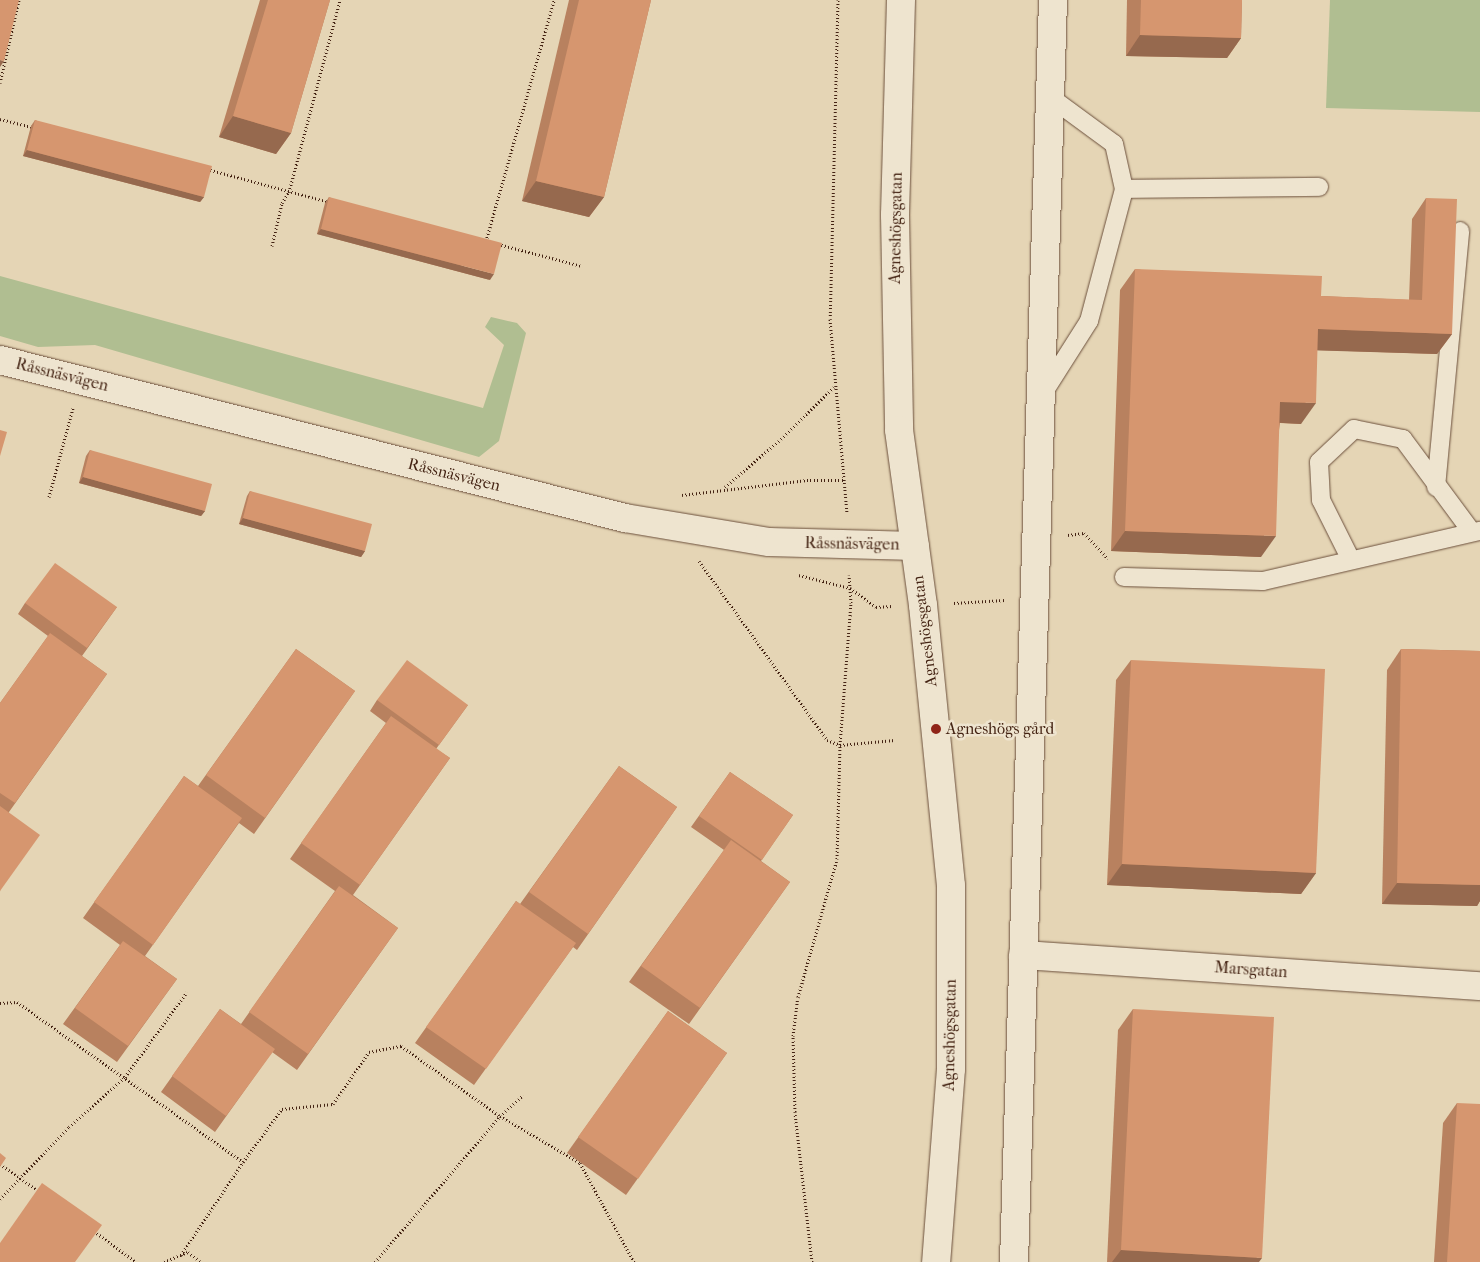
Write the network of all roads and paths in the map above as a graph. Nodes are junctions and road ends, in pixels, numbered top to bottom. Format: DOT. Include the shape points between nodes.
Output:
graph roads {
  1 [pos="19,0"];
  2 [pos="340,0"];
  3 [pos="554,0"];
  4 [pos="838,0"];
  5 [pos="901,0"];
  6 [pos="1053,0"];
  7 [pos="0,83"];
  8 [pos="1050,97"];
  9 [pos="0,119"];
  10 [pos="38,128"];
  11 [pos="201,167"];
  12 [pos="1319,187"];
  13 [pos="1124,189"];
  14 [pos="290,192"];
  15 [pos="336,204"];
  16 [pos="1460,231"];
  17 [pos="476,238"];
  18 [pos="486,240"];
  19 [pos="272,246"];
  20 [pos="582,266"];
  21 [pos="0,360"];
  22 [pos="835,386"];
  23 [pos="1040,400"];
  24 [pos="74,405"];
  25 [pos="845,480"];
  26 [pos="725,487"];
  27 [pos="1436,487"];
  28 [pos="678,496"];
  29 [pos="49,497"];
  30 [pos="1475,531"];
  31 [pos="1035,538"];
  32 [pos="847,545"];
  33 [pos="915,546"];
  34 [pos="1352,560"];
  35 [pos="699,562"];
  36 [pos="1124,577"];
  37 [pos="895,740"];
  38 [pos="840,745"];
  39 [pos="1023,955"];
  40 [pos="1480,986"];
  41 [pos="187,992"];
  42 [pos="0,1003"];
  43 [pos="125,1077"];
  44 [pos="523,1095"];
  45 [pos="500,1116"];
  46 [pos="243,1162"];
  47 [pos="0,1164"];
  48 [pos="20,1178"];
  49 [pos="43,1195"];
  50 [pos="0,1199"];
  51 [pos="90,1228"];
  52 [pos="181,1255"];
  53 [pos="136,1262"];
  54 [pos="164,1262"];
  55 [pos="201,1262"];
  56 [pos="375,1262"];
  57 [pos="634,1262"];
  58 [pos="812,1262"];
  59 [pos="936,1262"];
  60 [pos="1014,1262"];
  1 -- 7 [label="path"];
  2 -- 14 [label="path"];
  3 -- 18 [label="path"];
  4 -- 22 [label="path" via="830,318"];
  5 -- 33 [label="street, Agneshögsgatan" via="896,333 899,430"];
  6 -- 8 [label="street"];
  8 -- 13 [label="lane" via="1114,144"];
  8 -- 23 [label="street"];
  9 -- 10 [label="path"];
  11 -- 14 [label="path"];
  12 -- 13 [label="lane"];
  13 -- 23 [label="lane" via="1089,321"];
  14 -- 15 [label="path"];
  14 -- 19 [label="path" via="282,203"];
  16 -- 27 [label="lane"];
  17 -- 18 [label="path"];
  18 -- 20 [label="path"];
  21 -- 32 [label="street, Råssnäsvägen" via="625,518 769,542"];
  22 -- 25 [label="path"];
  22 -- 26 [label="path" via="781,439"];
  23 -- 31 [label="street"];
  24 -- 29 [label="path"];
  25 -- 26 [label="path"];
  25 -- 32 [label="path"];
  26 -- 28 [label="path"];
  27 -- 30 [label="lane"];
  27 -- 34 [label="lane" via="1403,439 1354,429 1318,462 1321,500"];
  30 -- 34 [label="lane"];
  31 -- 36 [label="path" via="1084,533"];
  31 -- 39 [label="street"];
  32 -- 33 [label="street, Råssnäsvägen"];
  32 -- 38 [label="path" via="851,602"];
  33 -- 59 [label="street, Agneshögsgatan" via="951,886 951,1070"];
  34 -- 36 [label="lane" via="1263,581"];
  35 -- 38 [label="path" via="777,666 817,728 827,740"];
  37 -- 38 [label="path"];
  38 -- 58 [label="path" via="837,859 798,998 793,1036 795,1112"];
  39 -- 40 [label="street, Marsgatan"];
  39 -- 60 [label="street"];
  41 -- 43 [label="path"];
  42 -- 43 [label="path" via="18,1002"];
  43 -- 46 [label="path"];
  43 -- 48 [label="path" via="69,1127"];
  44 -- 45 [label="path"];
  45 -- 46 [label="path" via="401,1046 369,1052 333,1104 282,1109"];
  45 -- 56 [label="path"];
  45 -- 57 [label="path" via="580,1163"];
  46 -- 52 [label="path"];
  47 -- 48 [label="path"];
  48 -- 49 [label="path"];
  48 -- 50 [label="path"];
  51 -- 53 [label="path"];
  52 -- 54 [label="path"];
  52 -- 55 [label="path" via="188,1252"];
}
